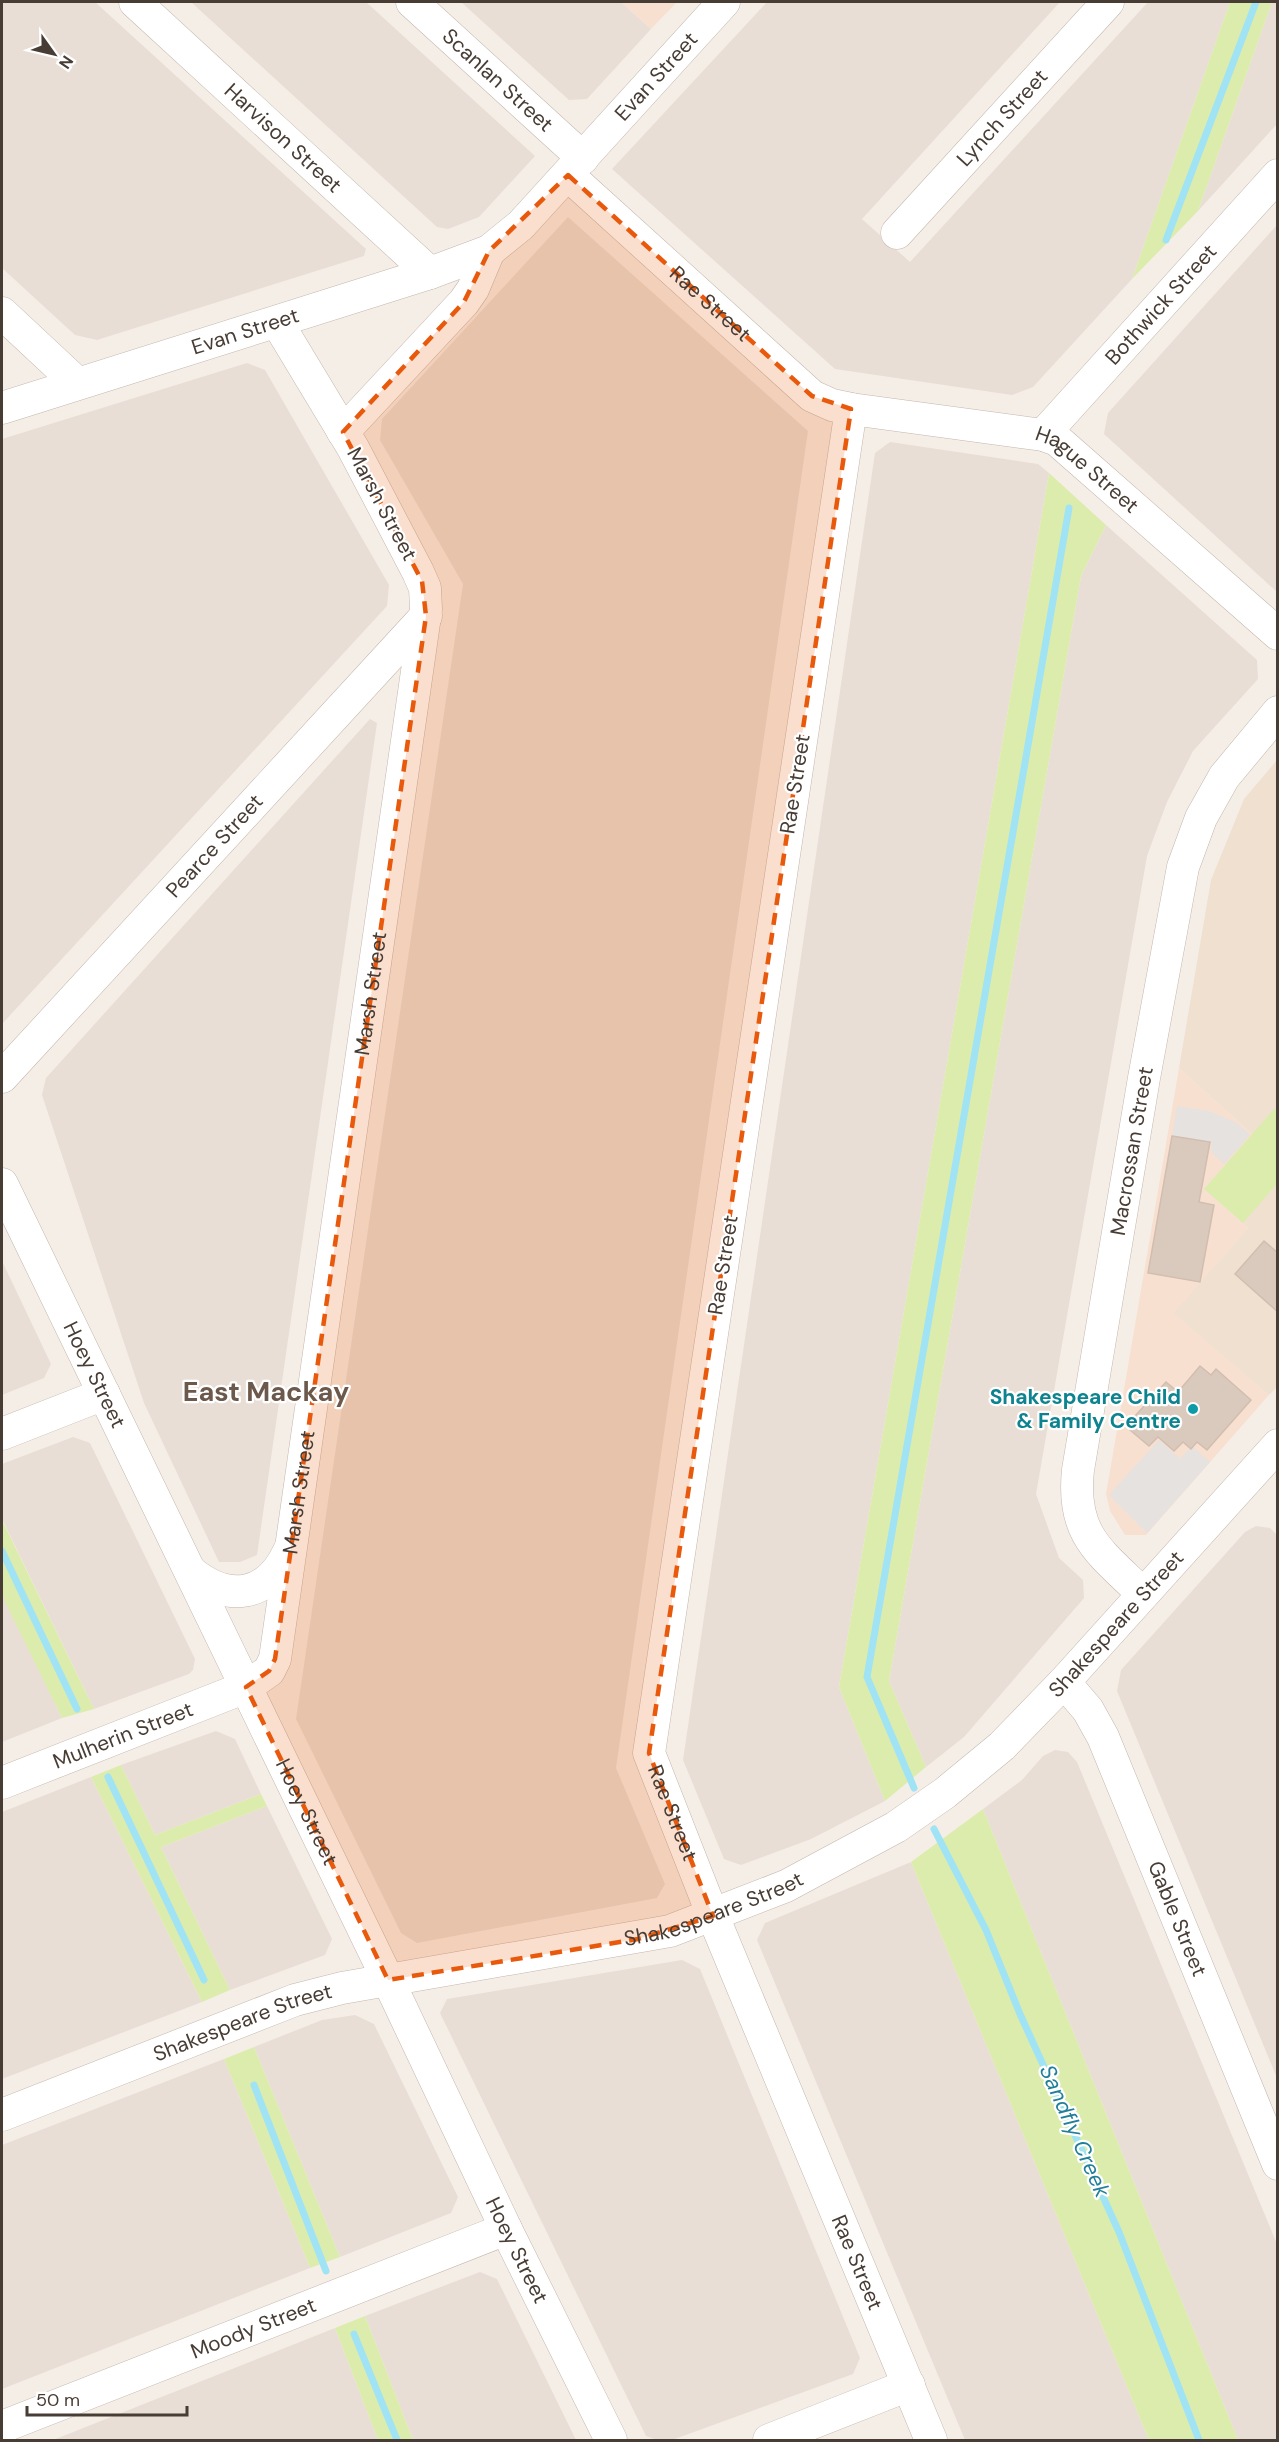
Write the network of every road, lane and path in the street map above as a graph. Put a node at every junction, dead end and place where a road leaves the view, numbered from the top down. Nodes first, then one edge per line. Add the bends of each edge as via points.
1 (135, 2) edge
2 (412, 2) edge
3 (724, 2) edge
4 (1108, 2) edge
5 (575, 166) junction
6 (1278, 175) edge
7 (897, 233) dead end
8 (489, 251) junction
9 (430, 273) junction
10 (2, 313) edge
11 (277, 322) junction
12 (77, 384) junction
13 (2, 408) edge
14 (851, 409) junction
15 (343, 432) junction
16 (1043, 435) junction
17 (426, 616) junction
18 (1278, 634) edge
19 (1278, 712) edge
20 (2, 1077) edge
21 (2, 1184) edge
22 (104, 1394) junction
23 (2, 1434) edge
24 (1277, 1447) edge
25 (292, 1544) junction
26 (190, 1572) junction
27 (1143, 1594) junction
28 (1064, 1682) junction
29 (246, 1688) junction
30 (2, 1783) edge
31 (713, 1916) junction
32 (388, 1980) junction
33 (2, 2115) edge
34 (1278, 2163) edge
35 (506, 2229) junction
36 (909, 2385) junction
37 (2, 2427) edge
38 (611, 2440) edge
39 (769, 2440) edge
40 (931, 2440) edge

1 - 9 street, Harvison Street
2 - 5 street, Scanlan Street
3 - 5 street, Evan Street
4 - 7 street, Lynch Street
5 - 8 street, Evan Street via 512,234
5 - 14 street, Rae Street via 804,389 824,402
6 - 16 street, Bothwick Street
8 - 9 street, Evan Street
8 - 15 street via 464,302
9 - 11 street, Evan Street
10 - 12 street
11 - 12 street, Evan Street
11 - 15 street, Marsh Street
12 - 13 street, Evan Street
14 - 16 street, Hague Street
14 - 31 street, Rae Street via 649,1753
15 - 17 street, Marsh Street via 423,581
16 - 18 street, Hague Street via 1073,452
17 - 20 street, Pearce Street
17 - 25 street, Marsh Street
19 - 27 street, Macrossan Street via 1215,790 1183,867 1078,1470 1078,1506 1087,1535
21 - 22 street, Hoey Street
22 - 23 street
22 - 26 street, Hoey Street
24 - 27 street, Shakespeare Street
25 - 26 street via 276,1572 246,1591 220,1590
25 - 29 street, Marsh Street via 274,1663 267,1674
26 - 29 street, Hoey Street
27 - 28 street, Shakespeare Street
28 - 31 street, Shakespeare Street via 1002,1746 896,1827 819,1870
28 - 34 street, Gable Street via 1088,1710 1102,1737
29 - 30 street, Mulherin Street
29 - 32 street, Hoey Street
31 - 32 street, Shakespeare Street via 638,1939
31 - 36 street, Rae Street
32 - 33 street, Shakespeare Street via 295,2000
32 - 35 street, Hoey Street
35 - 37 street, Moody Street
35 - 38 street, Hoey Street
36 - 39 street
36 - 40 street, Rae Street

